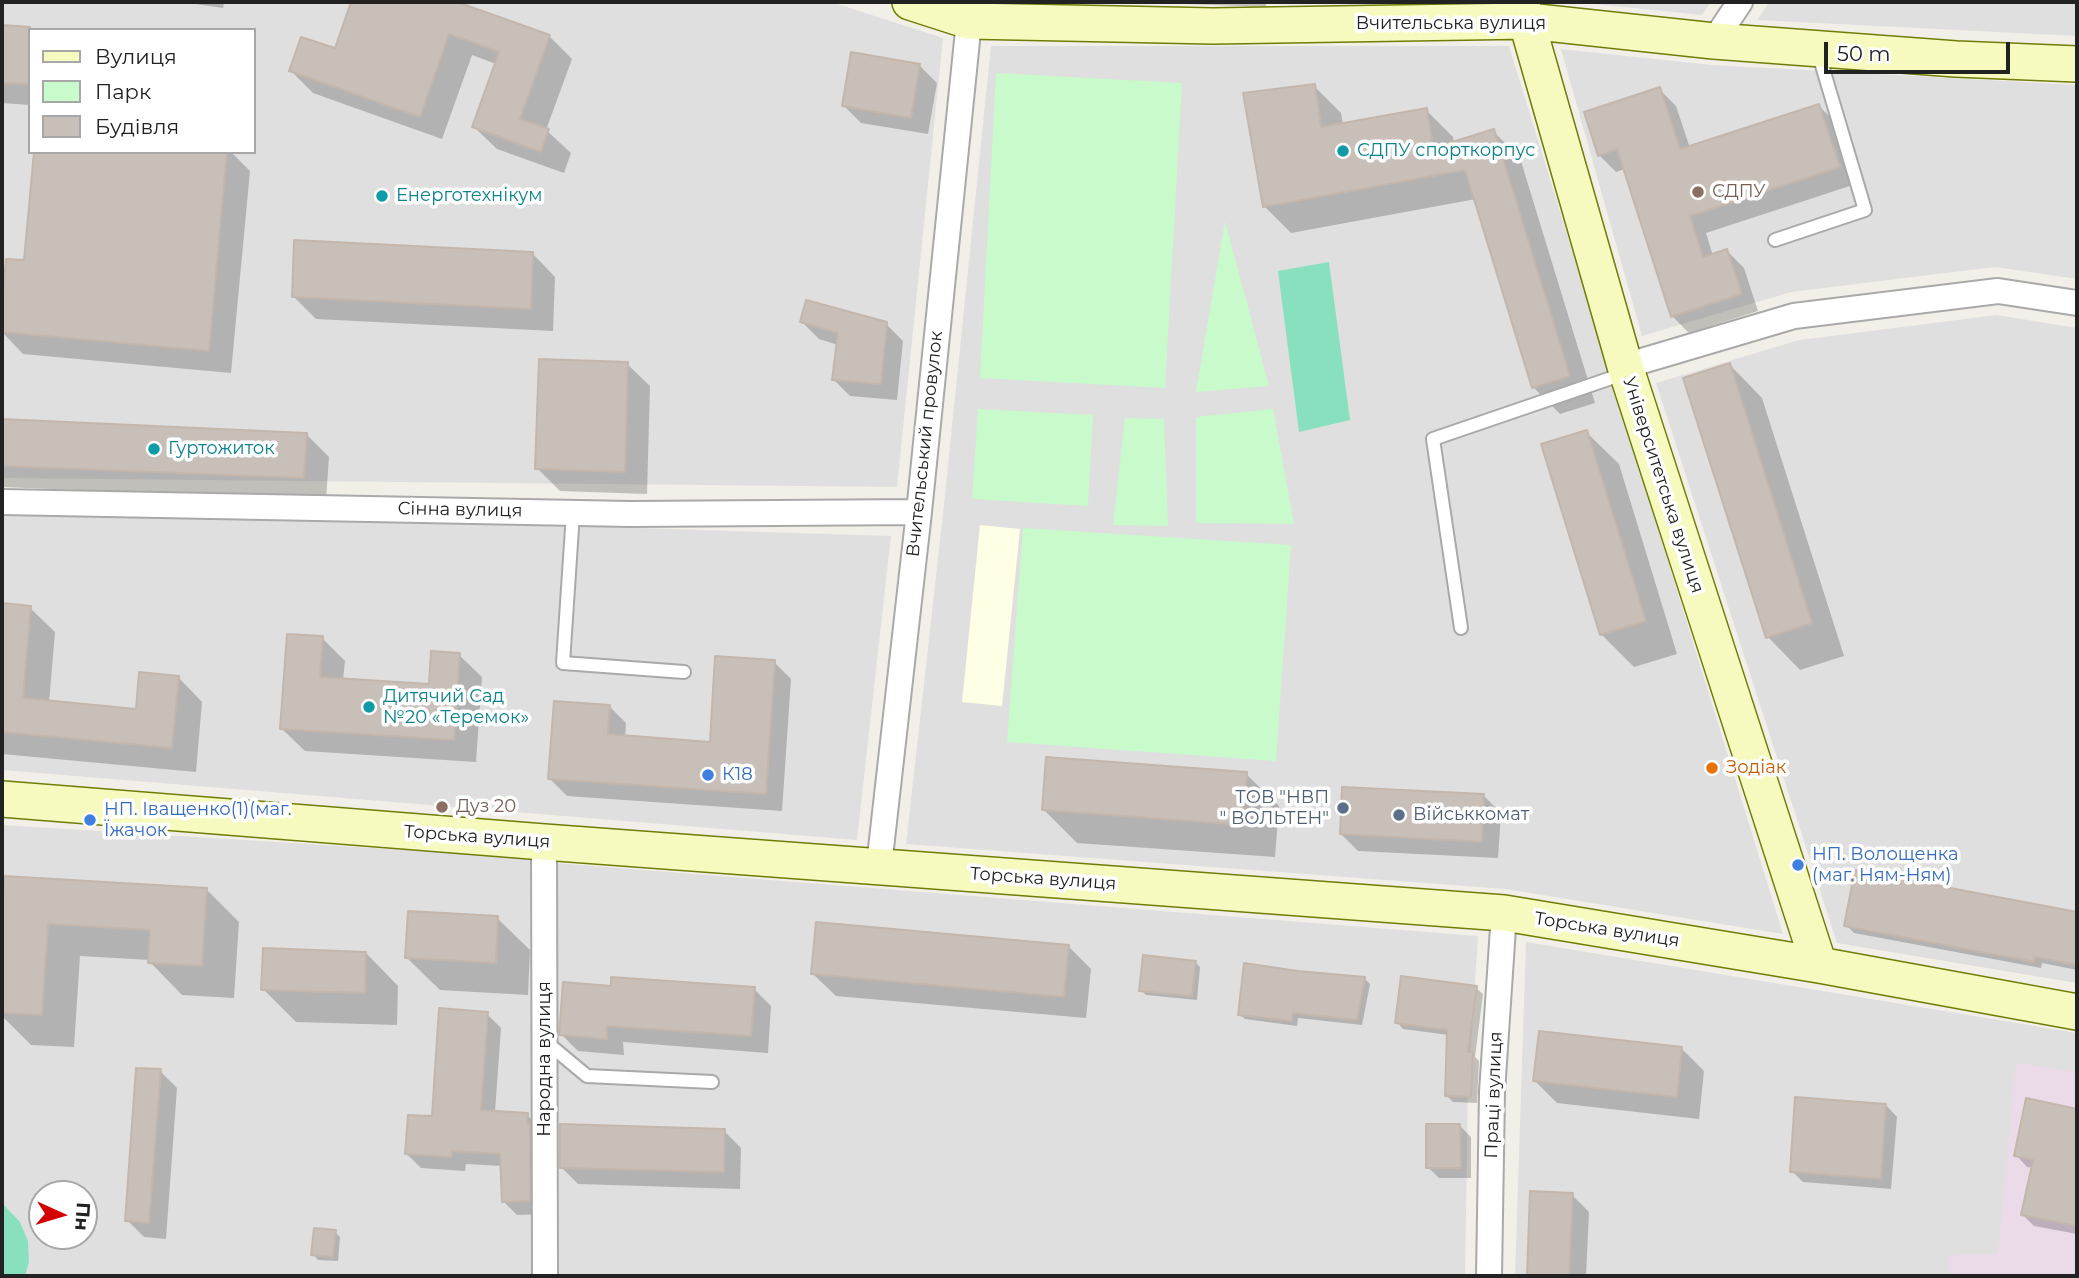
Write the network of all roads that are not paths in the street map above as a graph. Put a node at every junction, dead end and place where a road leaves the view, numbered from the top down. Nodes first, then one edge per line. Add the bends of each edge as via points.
1 (910, 2) edge
2 (1741, 2) edge
3 (1525, 12) edge
4 (970, 21) junction
5 (1714, 41) junction
6 (1816, 48) junction
7 (2077, 64) edge
8 (1775, 240) dead end
9 (2077, 303) edge
10 (1626, 369) junction
11 (2, 502) edge
12 (919, 512) junction
13 (573, 513) junction
14 (1461, 628) dead end
15 (684, 672) dead end
16 (2, 799) edge
17 (544, 842) junction
18 (879, 866) junction
19 (1504, 913) junction
20 (1819, 965) junction
21 (2077, 1012) edge
22 (545, 1041) junction
23 (712, 1082) dead end
24 (545, 1276) edge
25 (1489, 1276) edge

1 - 4 street, Вчительська вулиця
2 - 5 street
3 - 4 street, Вчительська вулиця via 1213,26
3 - 5 street, Вчительська вулиця
3 - 10 street, Університетська вулиця
4 - 12 street, Вчительський провулок
5 - 6 street, Вчительська вулиця
6 - 7 street, Вчительська вулиця
6 - 8 lane via 1865,210
9 - 10 street via 1998,291 1794,316
10 - 14 lane via 1433,439
10 - 20 street, Університетська вулиця
11 - 13 street, Сінна вулиця
12 - 13 street, Сінна вулиця
12 - 18 street, Вчительський провулок
13 - 15 lane via 563,663
16 - 17 street, Торська вулиця
17 - 18 street, Торська вулиця
17 - 22 street, Народна вулиця
18 - 19 street, Торська вулиця
19 - 20 street, Торська вулиця
19 - 25 street, Праці вулиця via 1492,1091
20 - 21 street, Торська вулиця
22 - 23 lane via 587,1076
22 - 24 street, Народна вулиця

